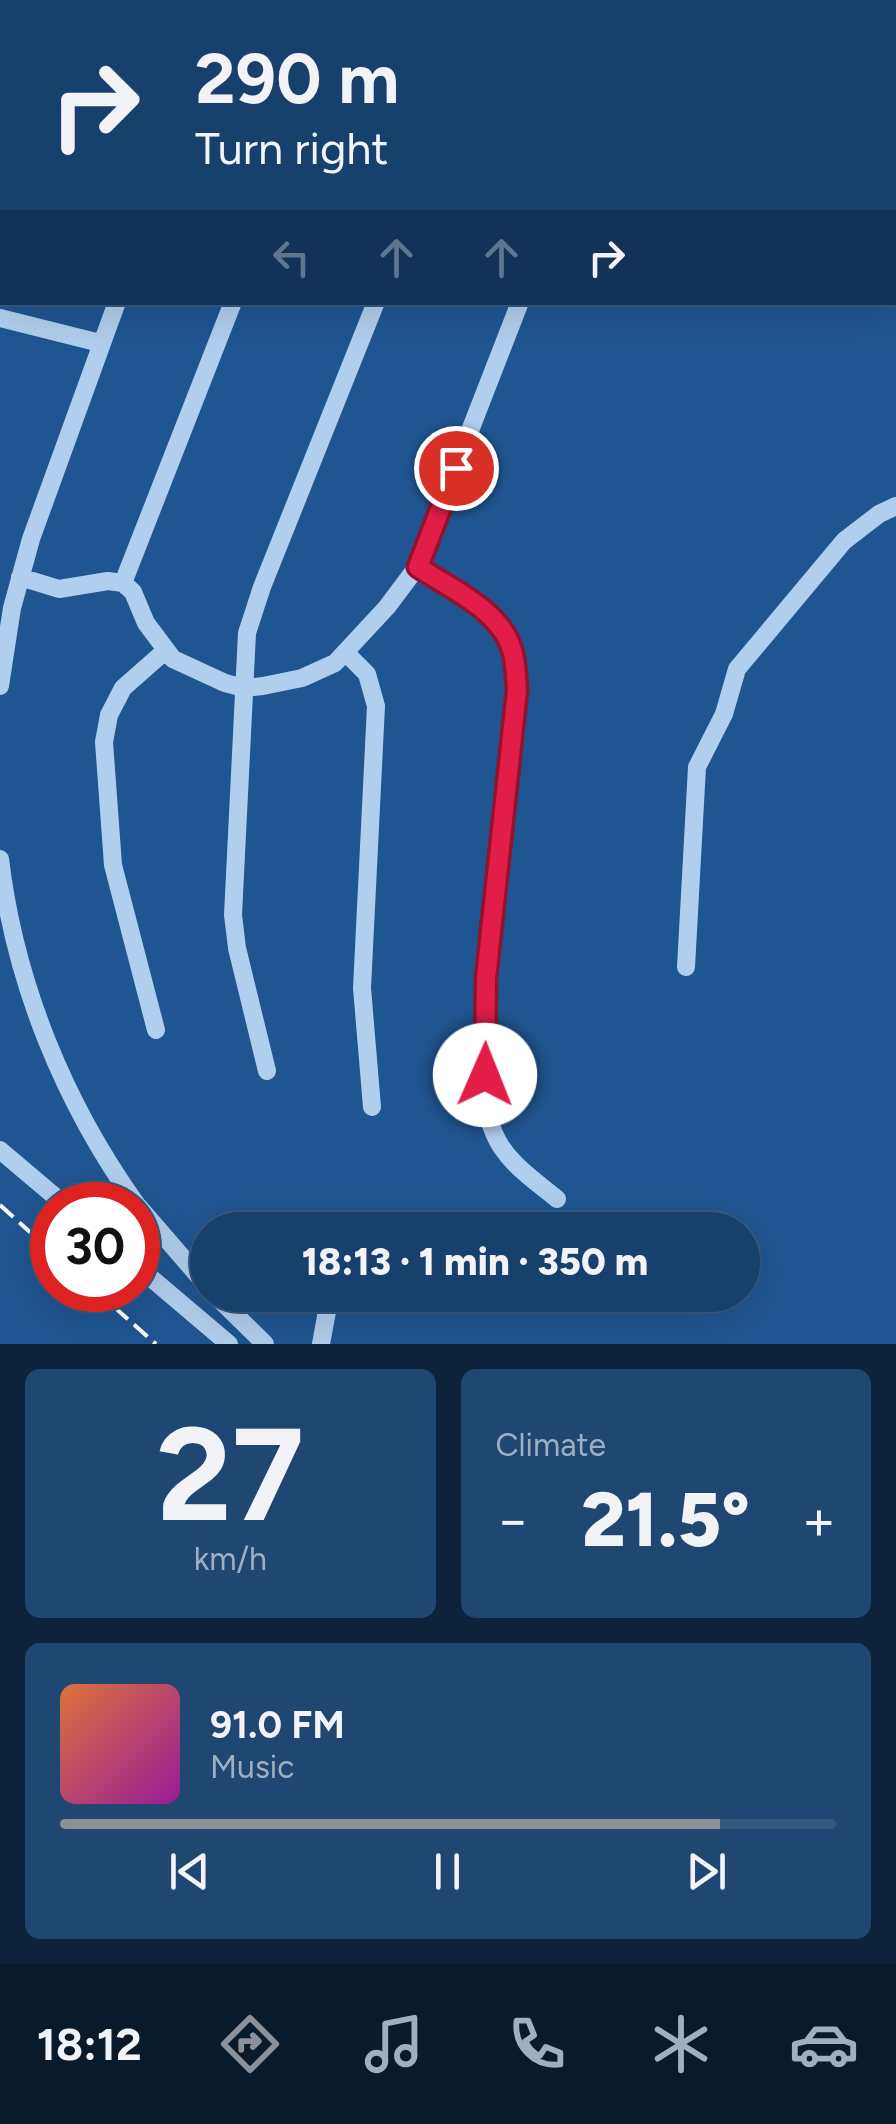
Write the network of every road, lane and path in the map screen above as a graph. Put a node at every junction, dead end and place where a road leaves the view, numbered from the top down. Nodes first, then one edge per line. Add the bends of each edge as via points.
1 (115, 305) edge
2 (232, 305) edge
3 (375, 305) edge
4 (519, 305) edge
5 (0, 318) edge
6 (100, 343) junction
7 (896, 506) edge
8 (418, 567) junction
9 (20, 578) junction
10 (123, 584) junction
11 (165, 651) junction
12 (346, 653) junction
13 (0, 686) edge
14 (244, 688) junction
15 (0, 859) edge
16 (686, 967) dead end
17 (156, 1030) dead end
18 (267, 1072) dead end
19 (372, 1107) dead end
20 (0, 1150) edge
21 (38, 1182) edge
22 (123, 1182) edge
23 (557, 1199) dead end
24 (160, 1232) edge
25 (190, 1266) edge
26 (160, 1286) edge
27 (233, 1312) edge
28 (327, 1312) edge
29 (229, 1344) edge
30 (266, 1344) edge
31 (322, 1344) edge

1 - 6 street
2 - 10 street
3 - 14 street via 257,600
4 - 8 street
5 - 6 street
6 - 9 street
7 - 16 street via 844,541 737,670 697,768
8 - 12 street
8 - 23 street via 483,610 512,649 517,690 486,978 488,1110 503,1148
9 - 10 street via 65,589
9 - 13 street
10 - 11 street
11 - 14 street via 182,666
11 - 17 street via 123,688 104,742 113,865
12 - 14 street via 302,678
12 - 19 street via 367,674 376,706 362,988
14 - 18 street via 233,915
15 - 22 street via 14,942 36,1015 76,1104
20 - 21 street
24 - 25 street
26 - 29 street
27 - 30 street
28 - 31 street

